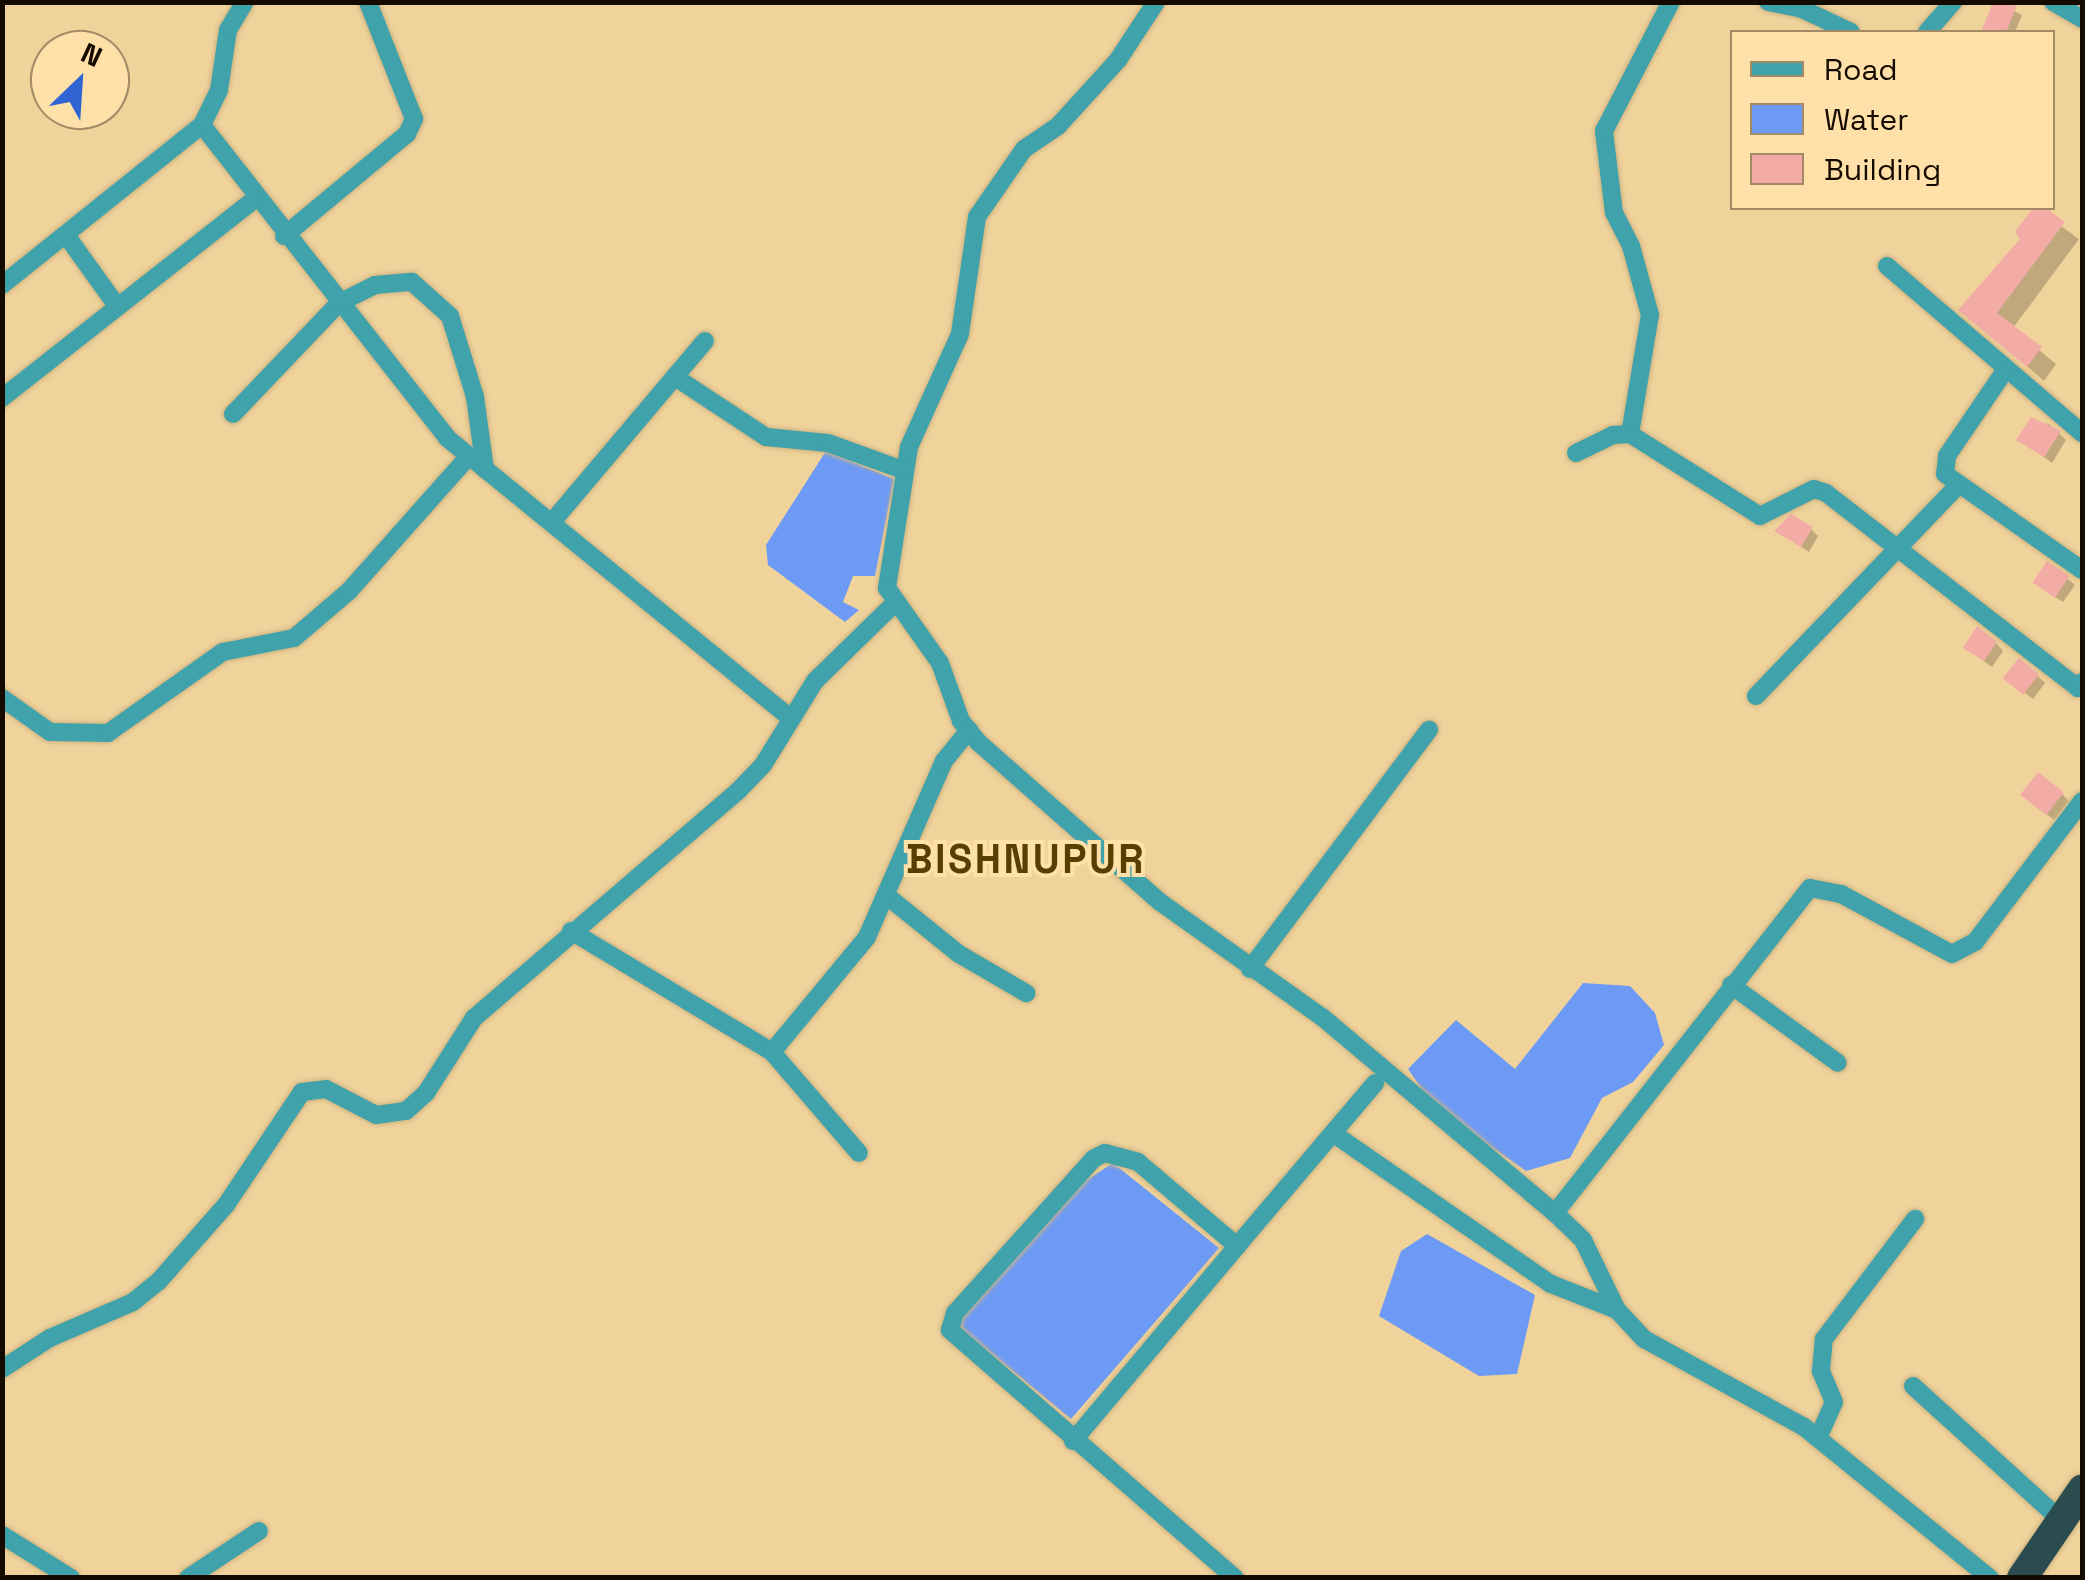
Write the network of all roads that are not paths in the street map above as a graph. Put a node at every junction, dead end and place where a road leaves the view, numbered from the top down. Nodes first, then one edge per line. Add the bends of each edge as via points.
1 (245, 2) edge
2 (368, 2) edge
3 (1156, 2) edge
4 (1671, 2) edge
5 (1768, 2) edge
6 (1953, 2) edge
7 (2053, 2) edge
8 (2082, 19) edge
9 (1848, 30) edge
10 (1929, 30) edge
11 (202, 125) junction
12 (255, 200) junction
13 (66, 235) junction
14 (284, 236) junction
15 (1887, 266) dead end
16 (2, 285) edge
17 (339, 303) junction
18 (117, 306) junction
19 (705, 340) dead end
20 (2004, 372) junction
21 (674, 377) junction
22 (2, 398) edge
23 (233, 414) dead end
24 (2082, 433) edge
25 (1630, 434) junction
26 (1576, 454) dead end
27 (468, 457) junction
28 (485, 469) junction
29 (903, 470) junction
30 (1958, 486) junction
31 (552, 522) junction
32 (1897, 549) junction
33 (2082, 570) edge
34 (896, 602) junction
35 (2081, 687) edge
36 (1756, 696) dead end
37 (2, 698) edge
38 (791, 718) junction
39 (969, 730) junction
40 (1429, 730) dead end
41 (2082, 801) edge
42 (887, 896) junction
43 (571, 932) junction
44 (1250, 968) junction
45 (1732, 985) junction
46 (1026, 993) dead end
47 (772, 1052) junction
48 (1838, 1063) dead end
49 (1375, 1083) dead end
50 (1334, 1134) junction
51 (860, 1153) dead end
52 (1555, 1213) junction
53 (1915, 1219) dead end
54 (1238, 1246) junction
55 (1617, 1310) junction
56 (2, 1370) edge
57 (1913, 1386) dead end
58 (1818, 1438) junction
59 (1073, 1440) junction
60 (2082, 1490) edge
61 (2062, 1520) junction
62 (259, 1532) dead end
63 (2, 1535) edge
64 (71, 1578) edge
65 (188, 1578) edge
66 (1235, 1578) edge
67 (1990, 1578) edge
68 (2022, 1578) edge

1 - 11 street via 228,30 219,90
2 - 14 street via 414,119 407,134
3 - 29 street via 1118,60 1058,126 1024,149 977,218 960,334
4 - 25 street via 1604,131 1614,213 1631,246 1650,315
5 - 9 street
6 - 10 street
7 - 8 street
11 - 12 street
11 - 13 street
12 - 14 street
12 - 18 street
13 - 16 street
13 - 18 street
14 - 17 street
15 - 20 street
17 - 23 street
17 - 27 street
17 - 28 street via 396,281 412,282 443,304 475,397
18 - 22 street
19 - 21 street
20 - 24 street
20 - 30 street via 1947,456 1946,474
21 - 29 street via 766,438 828,443
21 - 31 street
25 - 26 street
25 - 32 street via 1760,516 1814,490 1839,500
27 - 28 street
27 - 37 street via 349,592 294,638 223,652 108,733 50,732
28 - 31 street
29 - 34 street via 886,577
30 - 32 street
30 - 33 street
31 - 38 street
32 - 35 street
32 - 36 street
34 - 38 street via 815,681
34 - 39 street via 940,663
38 - 43 street via 764,764 738,791
39 - 42 street via 944,761 932,799 896,859
39 - 44 street via 1160,902
40 - 44 street
41 - 45 street via 1966,950 1938,950 1841,894 1810,888
42 - 46 street via 959,954
42 - 47 street via 867,937
43 - 47 street
43 - 56 street via 474,1018 426,1093 406,1111 376,1115 326,1089 302,1092 226,1205 158,1282 133,1302 50,1338
44 - 52 street via 1322,1016
45 - 48 street
45 - 52 street
47 - 51 street
49 - 50 street
50 - 54 street
50 - 55 street via 1551,1284
52 - 55 street via 1583,1240
53 - 58 street via 1824,1340 1820,1371 1834,1402
54 - 59 street
54 - 59 street via 1138,1162 1105,1153 955,1314 950,1330 956,1342
55 - 58 street via 1644,1339
57 - 61 street
58 - 67 street
59 - 66 street
60 - 61 highway
61 - 68 highway
62 - 65 street
63 - 64 street

